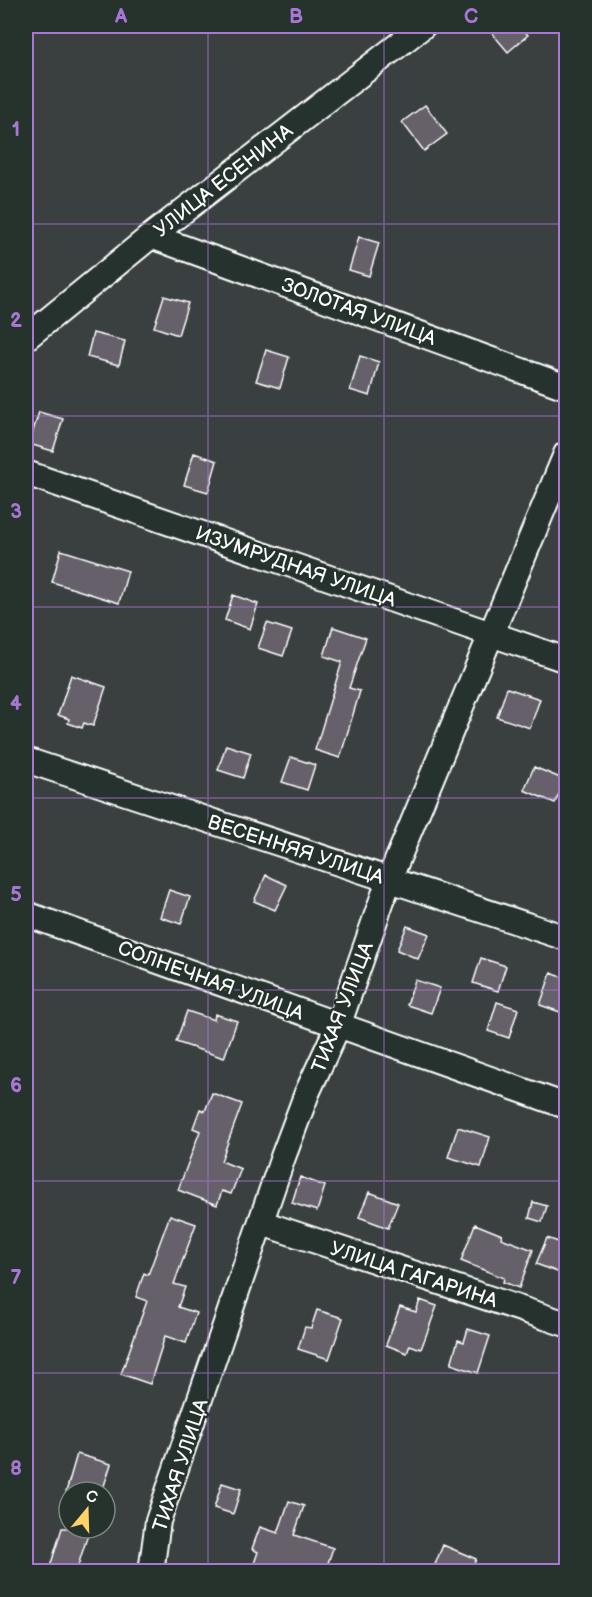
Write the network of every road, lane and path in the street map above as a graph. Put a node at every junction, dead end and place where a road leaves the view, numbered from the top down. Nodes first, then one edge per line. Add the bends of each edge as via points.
1 (423, 26) edge
2 (151, 236) junction
3 (26, 338) edge
4 (567, 387) edge
5 (567, 454) edge
6 (26, 473) edge
7 (493, 634) junction
8 (567, 660) edge
9 (26, 760) edge
10 (389, 880) junction
11 (26, 914) edge
12 (567, 938) edge
13 (338, 1026) junction
14 (567, 1106) edge
15 (262, 1223) junction
16 (567, 1324) edge
17 (152, 1571) edge

1 - 2 street, УЛИЦА ЕСЕНИНА
2 - 3 street, УЛИЦА ЕСЕНИНА
2 - 4 street, ЗОЛОТАЯ УЛИЦА
5 - 7 street, ТИХАЯ УЛИЦА
6 - 7 street, ИЗУМРУДНАЯ УЛИЦА
7 - 8 street, ИЗУМРУДНАЯ УЛИЦА
7 - 10 street, ТИХАЯ УЛИЦА
9 - 10 street, ВЕСЕННЯЯ УЛИЦА
10 - 12 street, ВЕСЕННЯЯ УЛИЦА
10 - 13 street, ТИХАЯ УЛИЦА
11 - 13 street, СОЛНЕЧНАЯ УЛИЦА
13 - 14 street, СОЛНЕЧНАЯ УЛИЦА
13 - 15 street, ТИХАЯ УЛИЦА via 303,1103
15 - 16 street, УЛИЦА ГАГАРИНА
15 - 17 street, ТИХАЯ УЛИЦА via 158,1521

